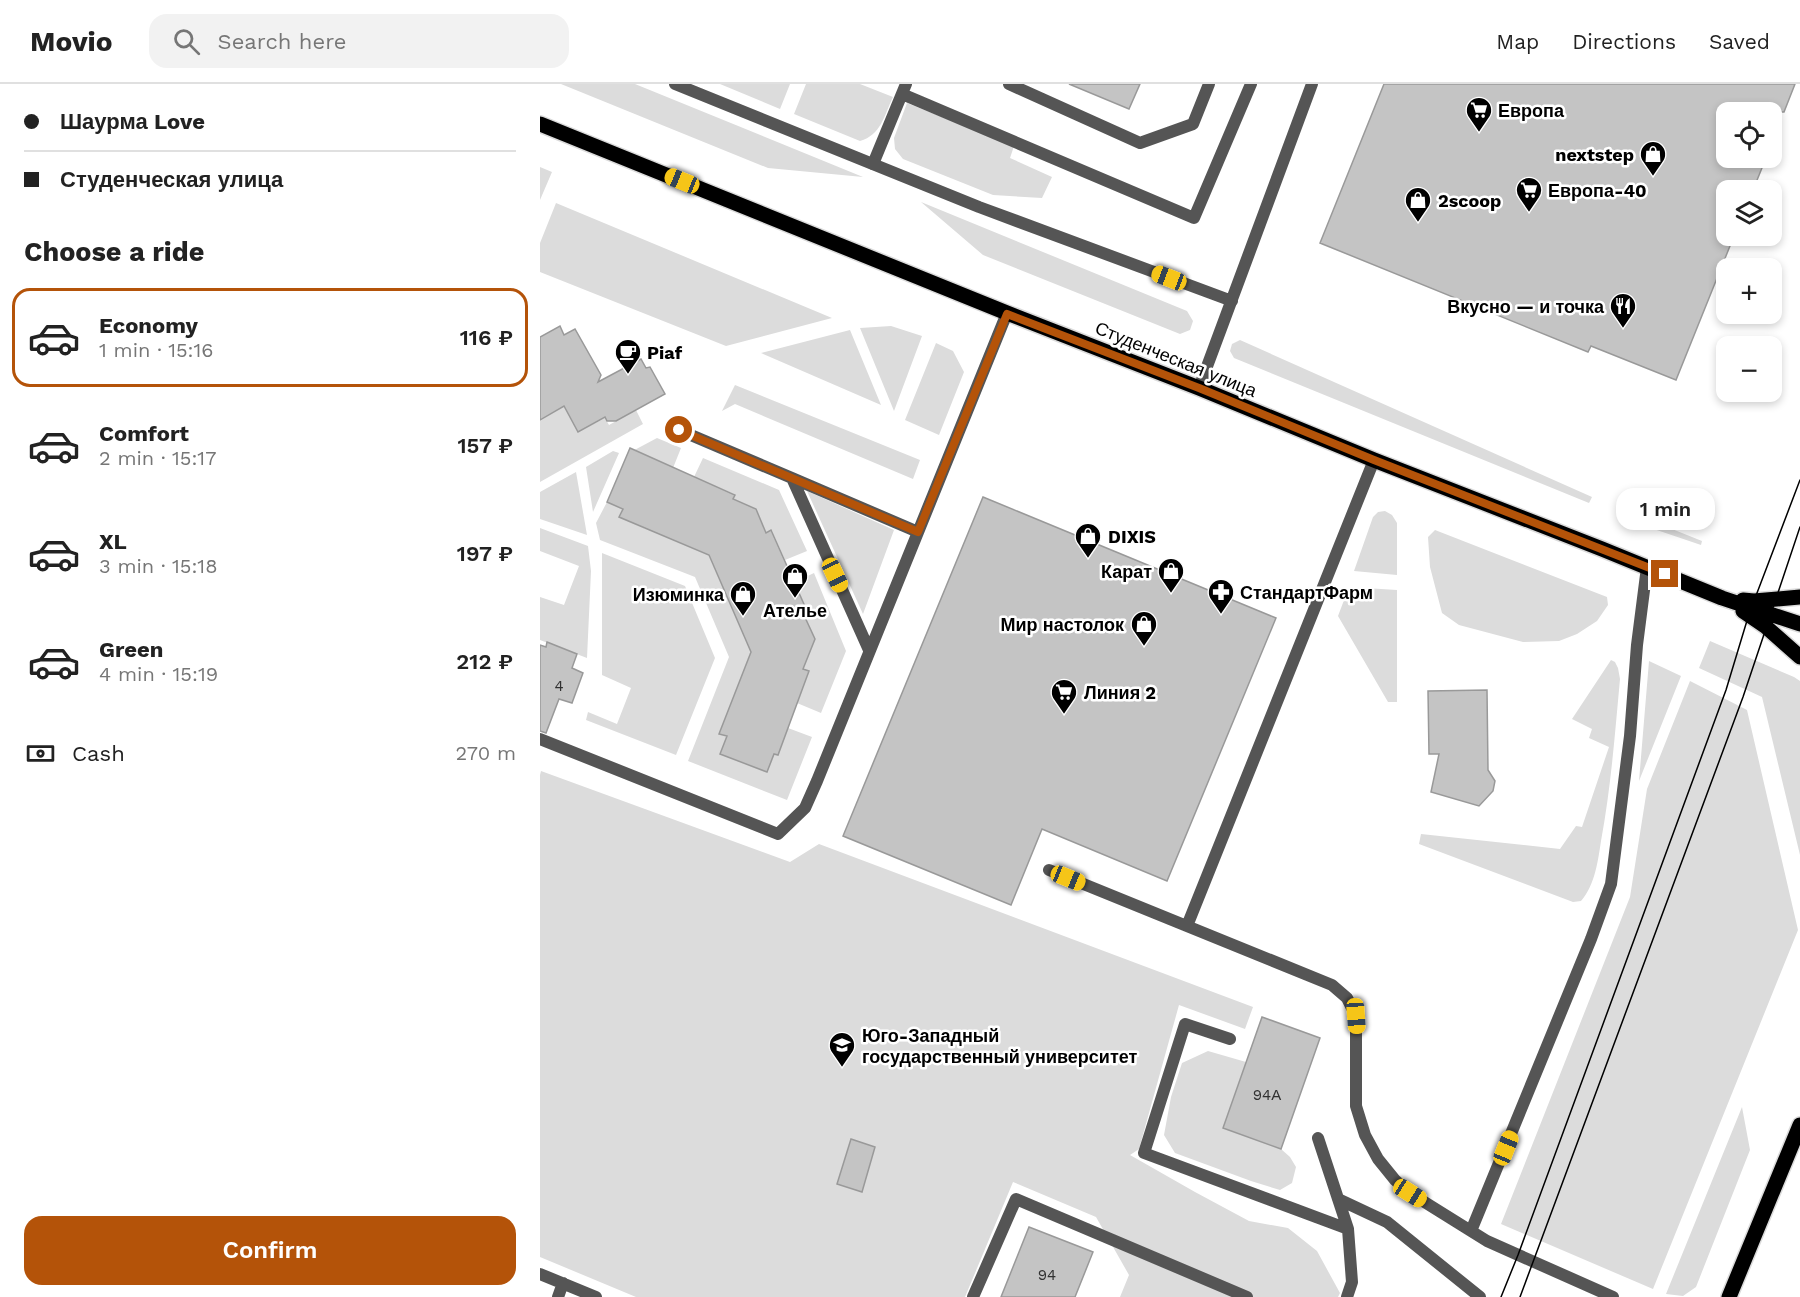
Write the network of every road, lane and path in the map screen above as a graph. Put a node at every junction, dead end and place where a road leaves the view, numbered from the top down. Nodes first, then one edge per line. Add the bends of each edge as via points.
1 (675, 84) edge
2 (1009, 84) edge
3 (1209, 84) edge
4 (1251, 84) edge
5 (1312, 84) edge
6 (904, 89) edge
7 (540, 124) edge
8 (873, 164) junction
9 (1232, 301) junction
10 (1007, 314) junction
11 (1199, 388) junction
12 (679, 430) dead end
13 (1374, 460) junction
14 (792, 478) junction
15 (918, 532) junction
16 (1647, 567) junction
17 (1800, 597) edge
18 (1722, 598) junction
19 (1800, 624) edge
20 (869, 650) junction
21 (1800, 657) edge
22 (540, 740) edge
23 (1048, 870) dead end
24 (1187, 926) junction
25 (1230, 1039) dead end
26 (1800, 1125) edge
27 (1318, 1138) dead end
28 (1338, 1199) junction
29 (1348, 1229) junction
30 (1471, 1231) junction
31 (540, 1274) edge
32 (563, 1283) junction
33 (558, 1297) edge
34 (596, 1297) edge
35 (973, 1297) edge
36 (1247, 1297) edge
37 (1347, 1297) edge
38 (1480, 1297) edge
39 (1613, 1297) edge
40 (1729, 1297) edge

1 - 8 street
2 - 3 street via 1140,143 1193,124
4 - 6 street via 1194,218
5 - 9 street
6 - 8 street
7 - 10 main road, Студенческая улица
8 - 9 street
9 - 11 street
10 - 11 main road, Студенческая улица
10 - 15 street
11 - 13 main road, Студенческая улица
12 - 14 street
13 - 16 main road, Студенческая улица
13 - 24 street
14 - 15 street
14 - 20 street
15 - 20 street
16 - 18 main road, Студенческая улица
16 - 30 street via 1611,884
17 - 18 main road via 1754,601
18 - 19 main road, Студенческая улица
18 - 21 main road via 1765,626
20 - 22 street via 805,808 778,834
23 - 24 street
24 - 30 street via 1332,985 1347,998 1356,1016 1356,1106 1365,1135 1395,1180
25 - 29 street via 1185,1024 1144,1153
26 - 40 main road
27 - 28 street
28 - 29 street
28 - 38 street via 1387,1222
29 - 37 street via 1352,1282
30 - 39 street
31 - 32 street
32 - 33 street
32 - 34 street
35 - 36 street via 1016,1199

